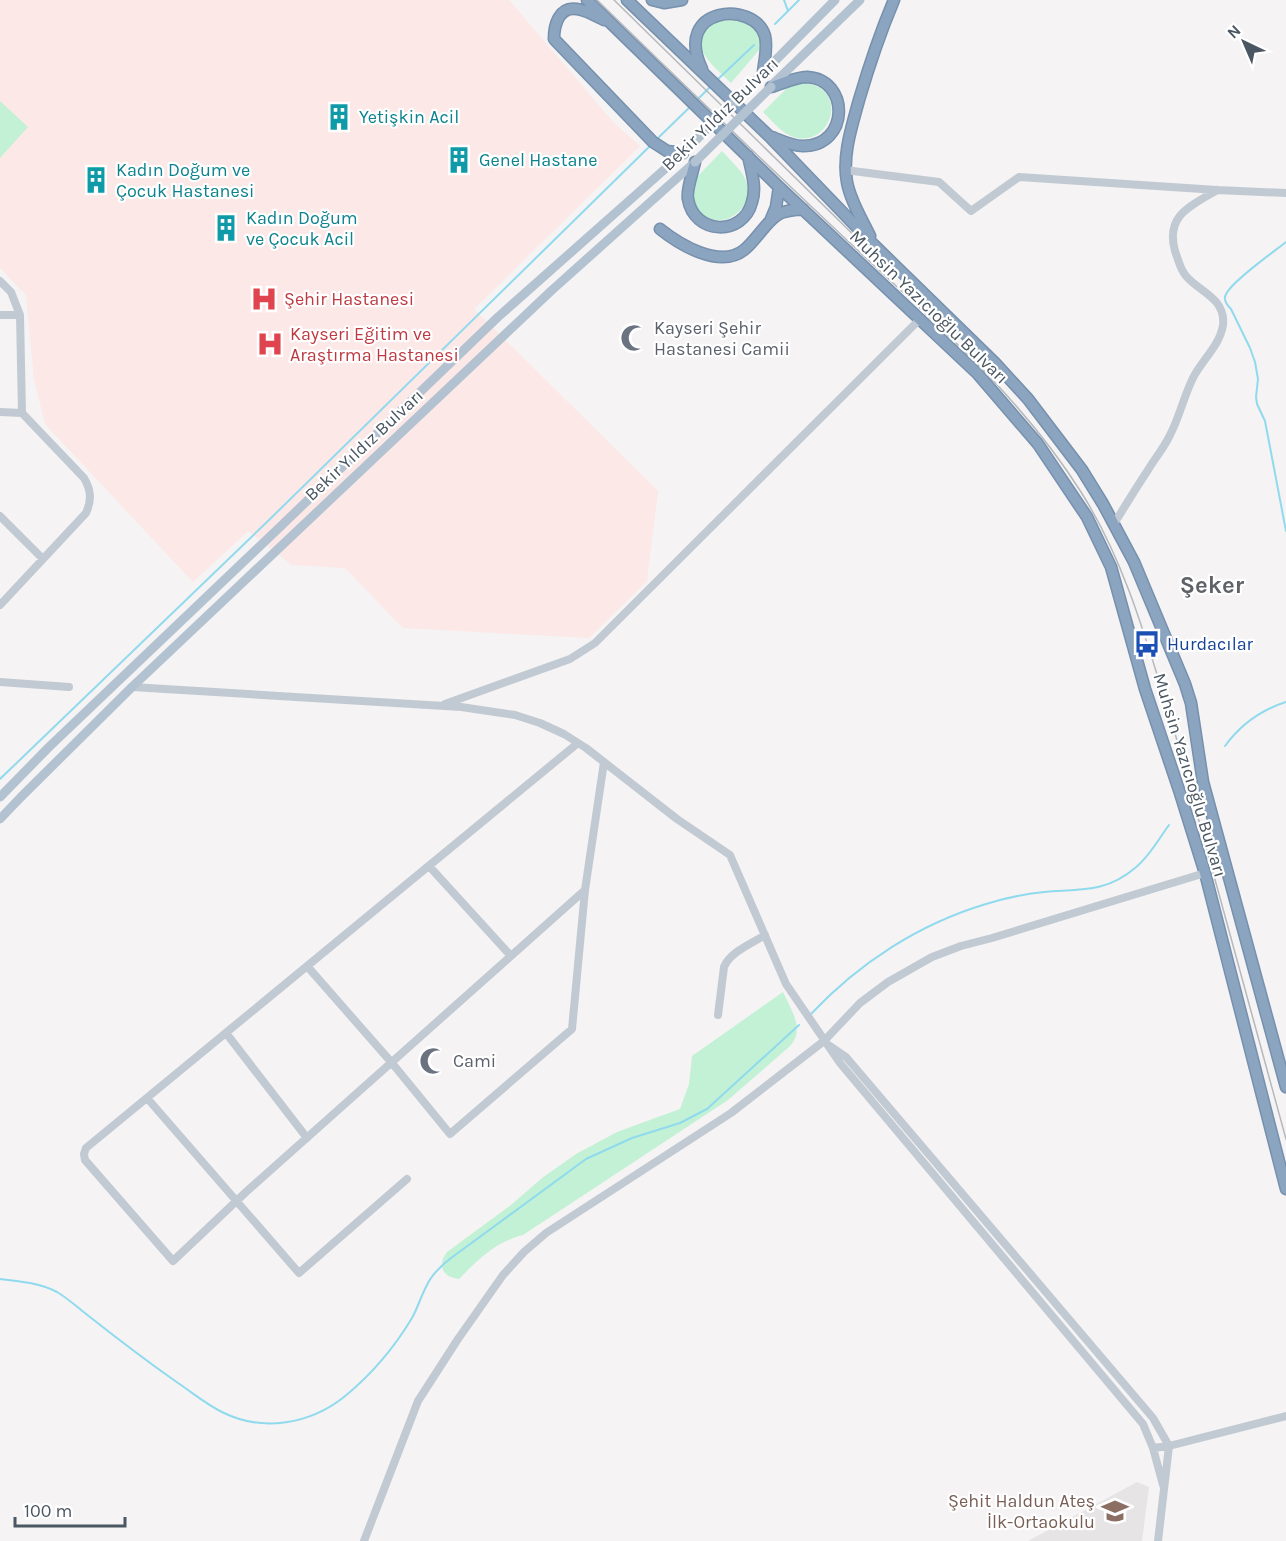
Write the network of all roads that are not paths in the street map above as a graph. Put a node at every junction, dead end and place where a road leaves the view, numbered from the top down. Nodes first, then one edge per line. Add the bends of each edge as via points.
1 (587, 0) edge
2 (627, 0) edge
3 (652, 0) edge
4 (682, 0) edge
5 (835, 0) edge
6 (860, 0) edge
7 (894, 0) edge
8 (609, 21) junction
9 (703, 72) junction
10 (763, 73) junction
11 (771, 87) junction
12 (769, 136) junction
13 (683, 153) junction
14 (748, 156) junction
15 (695, 162) junction
16 (845, 170) junction
17 (779, 187) junction
18 (1217, 190) junction
19 (1286, 193) edge
20 (803, 209) junction
21 (769, 223) junction
22 (660, 228) dead end
23 (874, 245) junction
24 (0, 281) edge
25 (0, 315) edge
26 (20, 315) junction
27 (920, 318) junction
28 (0, 412) edge
29 (22, 413) junction
30 (0, 516) edge
31 (1114, 524) junction
32 (43, 559) junction
33 (0, 605) edge
34 (0, 682) edge
35 (69, 687) dead end
36 (132, 687) junction
37 (441, 706) junction
38 (578, 743) junction
39 (604, 762) junction
40 (0, 797) edge
41 (0, 819) edge
42 (429, 866) junction
43 (1205, 873) junction
44 (585, 890) junction
45 (765, 935) junction
46 (511, 956) junction
47 (307, 966) junction
48 (717, 1015) dead end
49 (226, 1032) junction
50 (824, 1041) junction
51 (392, 1062) junction
52 (1286, 1087) edge
53 (147, 1098) junction
54 (307, 1138) junction
55 (407, 1179) dead end
56 (1286, 1189) edge
57 (236, 1202) junction
58 (1286, 1416) edge
59 (1169, 1446) junction
60 (1153, 1448) junction
61 (1163, 1485) junction
62 (364, 1541) edge
63 (1158, 1541) edge

1 - 8 highway, Muhsin Yazıcıoğlu Bulvarı
2 - 9 highway, Muhsin Yazıcıoğlu Bulvarı
3 - 4 highway
5 - 10 main road, Bekir Yıldız Bulvarı
6 - 11 main road, Bekir Yıldız Bulvarı
7 - 16 highway via 858,102
8 - 13 highway via 576,9 566,11 555,24 554,39 653,142 667,151
8 - 14 highway, Muhsin Yazıcıoğlu Bulvarı, bridge
9 - 10 highway via 696,45 699,25 717,10 734,8 751,14 763,29
9 - 12 highway, Muhsin Yazıcıoğlu Bulvarı, bridge
10 - 13 main road, Bekir Yıldız Bulvarı, bridge
11 - 12 highway via 802,77 813,78 830,88 839,111 835,129 813,145 795,145
11 - 15 main road, Bekir Yıldız Bulvarı, bridge
12 - 23 highway, Muhsin Yazıcıoğlu Bulvarı
13 - 40 main road, Bekir Yıldız Bulvarı via 498,317
14 - 15 highway via 753,178 752,202 740,220 723,228 704,223 690,206 687,196
14 - 17 highway, Muhsin Yazıcıoğlu Bulvarı
15 - 36 main road, Bekir Yıldız Bulvarı via 551,291
16 - 18 street via 939,182 971,212 1019,177
16 - 23 highway via 849,190
17 - 20 highway, Muhsin Yazıcıoğlu Bulvarı
17 - 21 highway
18 - 19 street
18 - 31 street via 1179,217 1172,237 1184,273 1211,296 1220,310 1221,333 1191,384 1164,446
20 - 21 highway via 782,212
20 - 27 highway, Muhsin Yazıcıoğlu Bulvarı
21 - 22 highway via 746,248 723,257 691,249
23 - 31 highway, Muhsin Yazıcıoğlu Bulvarı via 1028,399 1082,470
24 - 26 street via 11,292
25 - 26 street
26 - 29 street
27 - 37 street via 595,643 570,659
27 - 43 highway, Muhsin Yazıcıoğlu Bulvarı via 977,372 1038,444 1087,517 1112,567 1145,689
28 - 29 street
29 - 32 street via 84,478 90,491 86,513
30 - 32 street
31 - 52 highway, Muhsin Yazıcıoğlu Bulvarı via 1134,562 1191,703 1203,782
32 - 33 street
34 - 35 street
36 - 37 street
36 - 41 main road, Bekir Yıldız Bulvarı
37 - 38 street via 521,717
38 - 39 street
38 - 42 street
39 - 44 street
39 - 45 street via 730,855
42 - 46 street
42 - 47 street
43 - 50 street via 932,957 874,992
43 - 56 highway, Muhsin Yazıcıoğlu Bulvarı
44 - 46 street
44 - 51 street via 572,1029 450,1134
45 - 48 street via 727,961
45 - 50 street via 786,984
46 - 51 street
47 - 49 street
47 - 51 street
49 - 53 street
49 - 54 street
50 - 59 street via 846,1056 1153,1418
50 - 60 street via 1143,1424
50 - 62 street via 731,1113 558,1224 513,1263 418,1401
51 - 54 street
53 - 57 street
53 - 57 street via 86,1148 86,1162 173,1261
54 - 57 street
55 - 57 street via 299,1273
58 - 59 street
59 - 60 street
59 - 61 street
60 - 61 street
61 - 63 street

